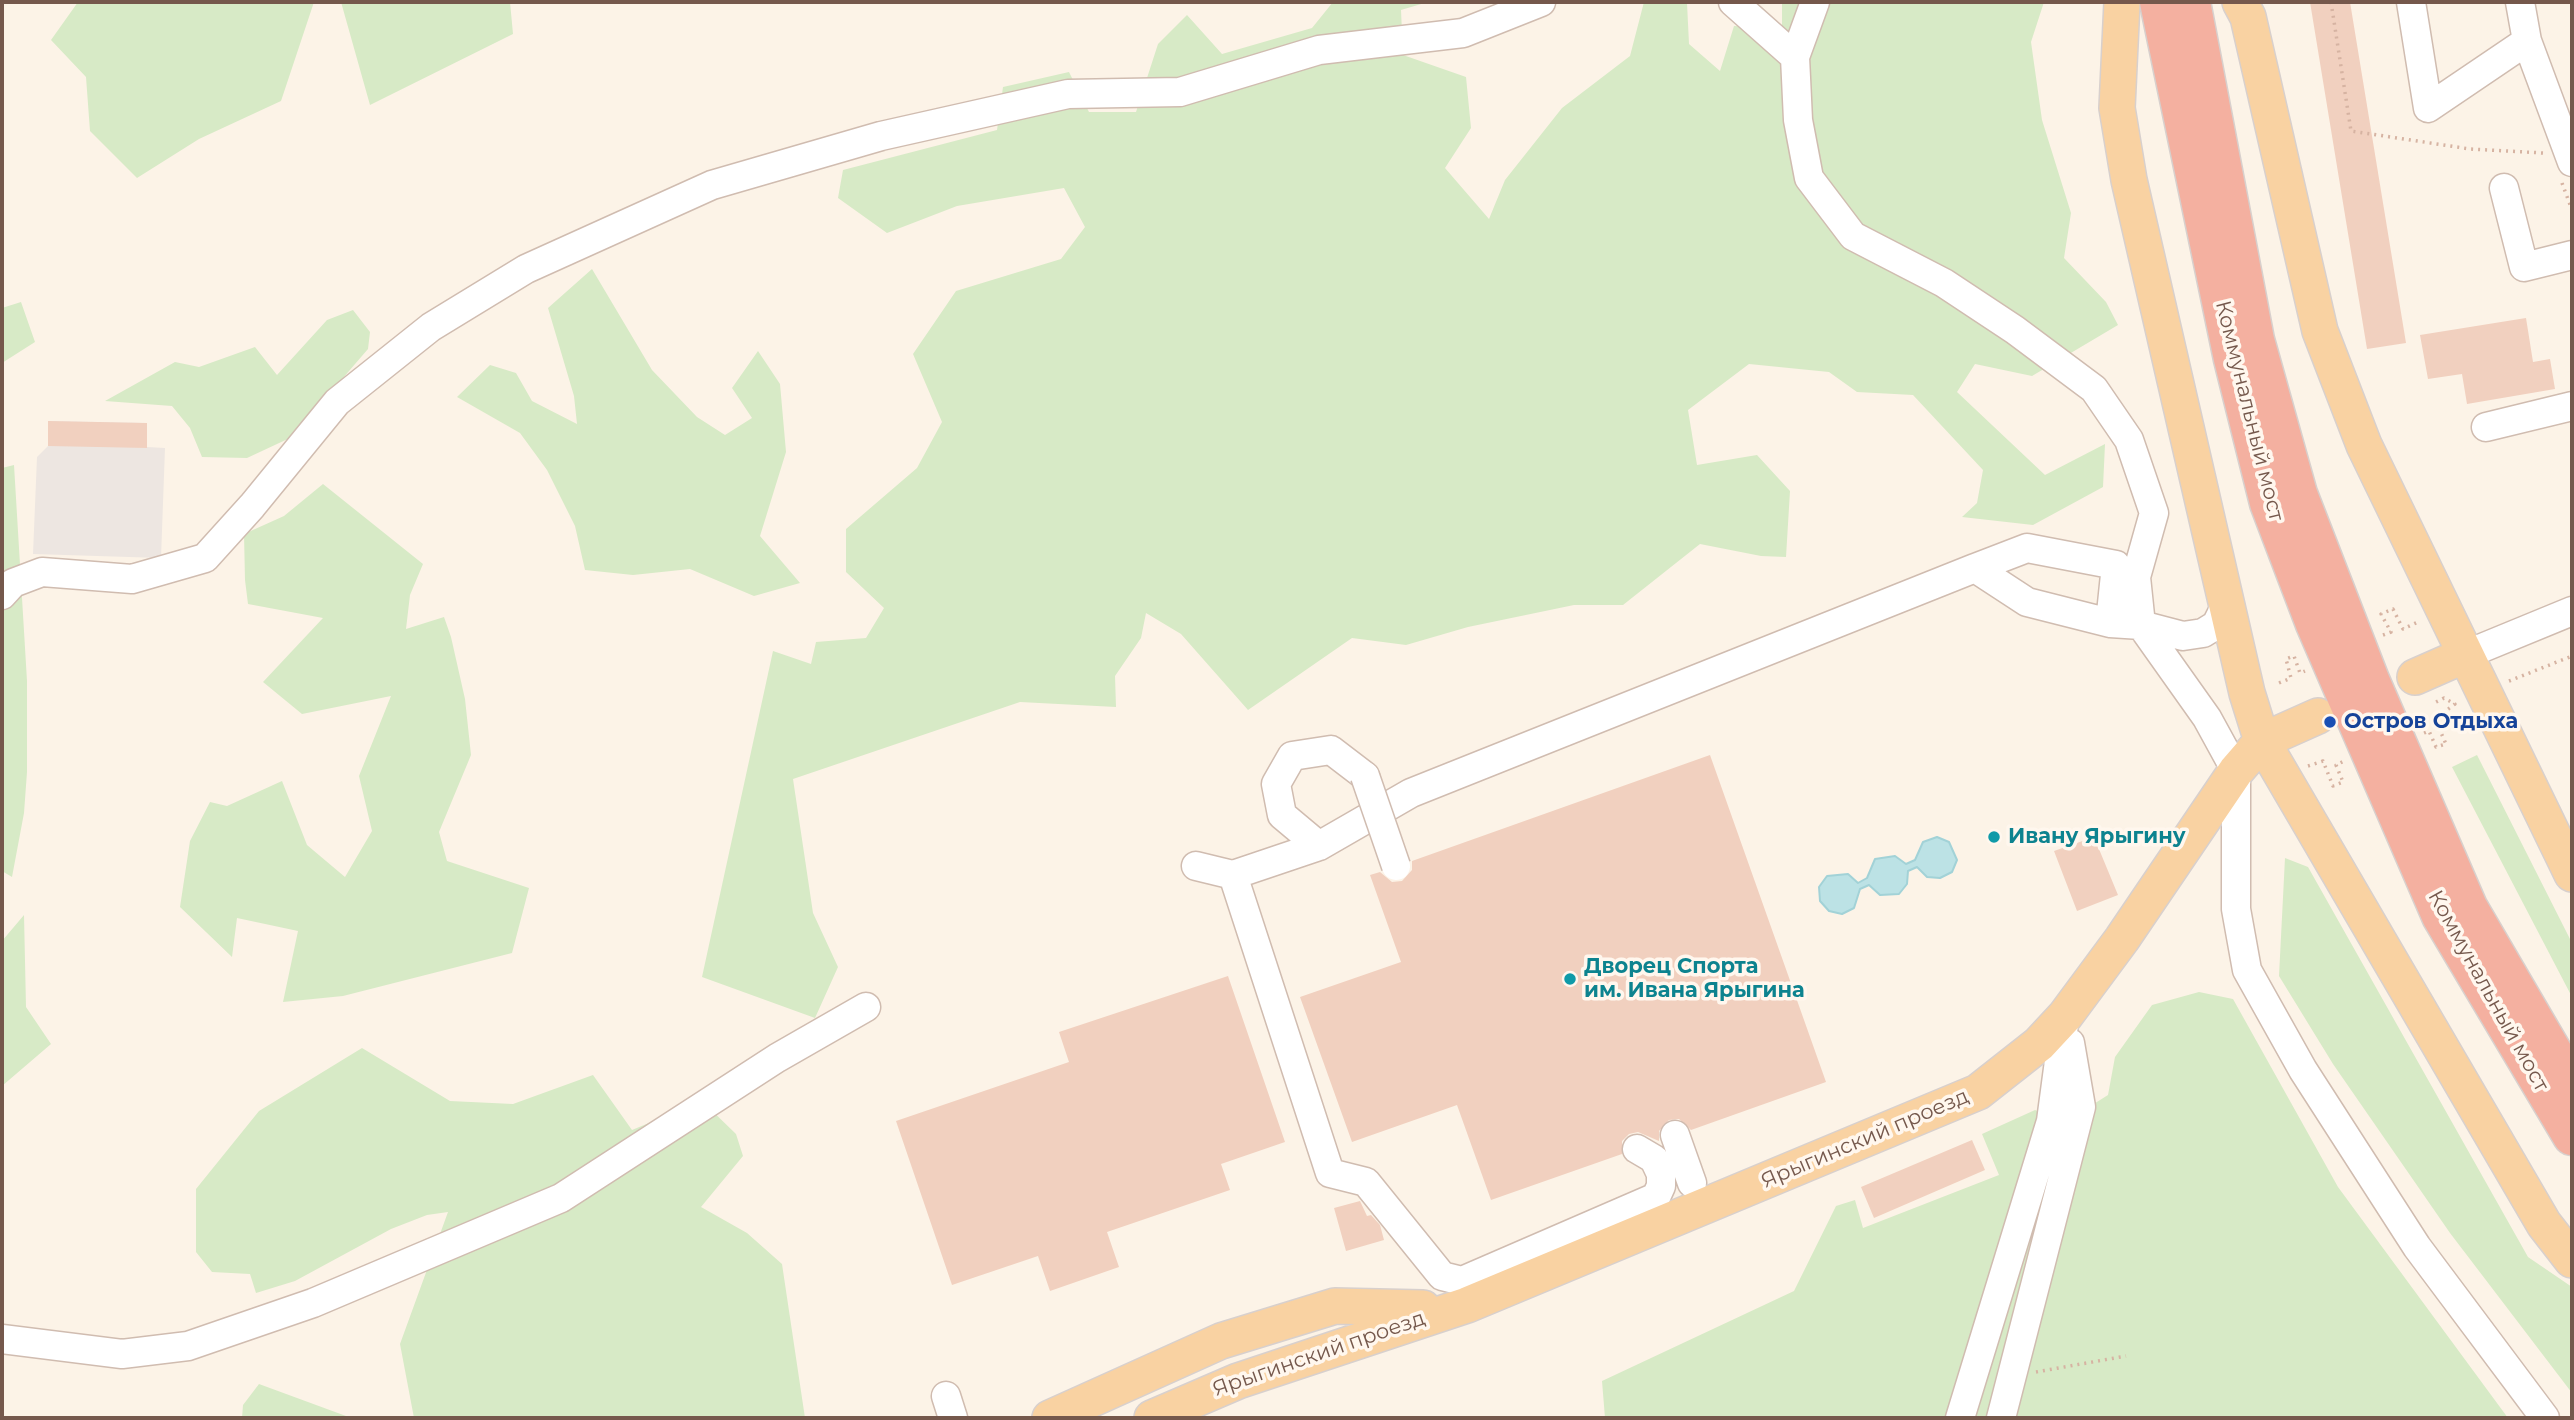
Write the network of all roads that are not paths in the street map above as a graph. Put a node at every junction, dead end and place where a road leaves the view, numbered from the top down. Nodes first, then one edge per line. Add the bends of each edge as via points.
1 (1541, 2) edge
2 (1732, 2) edge
3 (1815, 2) edge
4 (2122, 2) edge
5 (2159, 2) edge
6 (2191, 2) edge
7 (2240, 2) edge
8 (2411, 2) edge
9 (2520, 2) edge
10 (2527, 41) junction
11 (1795, 57) junction
12 (2572, 162) edge
13 (2504, 188) dead end
14 (2572, 255) edge
15 (2572, 405) edge
16 (2486, 427) dead end
17 (1975, 568) junction
18 (2, 595) edge
19 (2227, 603) junction
20 (2572, 611) edge
21 (2110, 622) junction
22 (2141, 625) junction
23 (2465, 655) junction
24 (2424, 690) road end
25 (2318, 716) dead end
26 (2262, 741) junction
27 (2236, 771) junction
28 (1319, 846) junction
29 (1196, 866) dead end
30 (1396, 866) dead end
31 (2572, 874) edge
32 (1233, 875) junction
33 (866, 1007) dead end
34 (2065, 1016) junction
35 (2572, 1085) edge
36 (1675, 1135) dead end
37 (2572, 1136) edge
38 (1637, 1149) dead end
39 (1692, 1183) dead end
40 (2572, 1260) edge
41 (1448, 1309) junction
42 (2, 1339) edge
43 (1221, 1341) junction
44 (1238, 1381) junction
45 (1050, 1418) edge
46 (1152, 1418) edge
47 (1961, 1418) edge
48 (2001, 1418) edge
49 (2545, 1418) edge

1 - 18 lane via 1463,33 1319,50 1180,92 1068,94 881,136 712,184 526,269 431,327 338,402 205,558 132,579 42,572 13,583
2 - 11 lane
3 - 11 lane
4 - 19 main road via 2118,108 2129,180
5 - 37 highway, Коммунальный мост via 2233,359 2269,503 2320,636 2441,916
6 - 35 highway, Коммунальный мост via 2255,340 2298,494 2370,680 2468,907
7 - 23 main road via 2248,17 2320,331 2364,445
8 - 10 lane via 2428,108
9 - 10 lane
10 - 12 lane
11 - 22 lane via 1798,120 1809,178 1853,236 1944,283 2015,330 2094,389 2129,440 2154,513 2136,577
13 - 14 lane via 2524,267
15 - 16 lane
17 - 21 lane via 2027,602
17 - 21 lane via 2027,548 2116,565
17 - 28 lane via 1411,793
19 - 22 lane via 2216,625 2203,633 2183,636
19 - 26 main road
20 - 23 lane
21 - 22 lane
22 - 27 lane via 2207,718
23 - 24 main road
23 - 31 main road
25 - 26 main road
26 - 27 main road, Ярыгинский проезд
26 - 40 main road via 2544,1224
27 - 34 main road, Ярыгинский проезд
27 - 49 lane via 2236,909 2247,970 2303,1070 2417,1247
28 - 30 lane, bridge via 1282,815 1276,784 1292,757 1331,750 1365,776
28 - 32 lane
29 - 32 lane
32 - 38 lane via 1330,1173 1366,1182 1442,1276 1462,1281 1656,1197 1661,1174 1654,1159
33 - 42 lane via 777,1058 561,1198 313,1303 188,1346 122,1354
34 - 41 main road, Ярыгинский проезд via 2039,1044 1979,1092 1529,1280
34 - 47 lane via 2051,1121
34 - 48 lane via 2081,1107
36 - 39 lane
41 - 43 main road, Ярыгинский проезд via 1335,1306
41 - 44 main road, Ярыгинский проезд
43 - 44 main road
43 - 45 main road, Ярыгинский проезд
44 - 46 main road, Ярыгинский проезд

